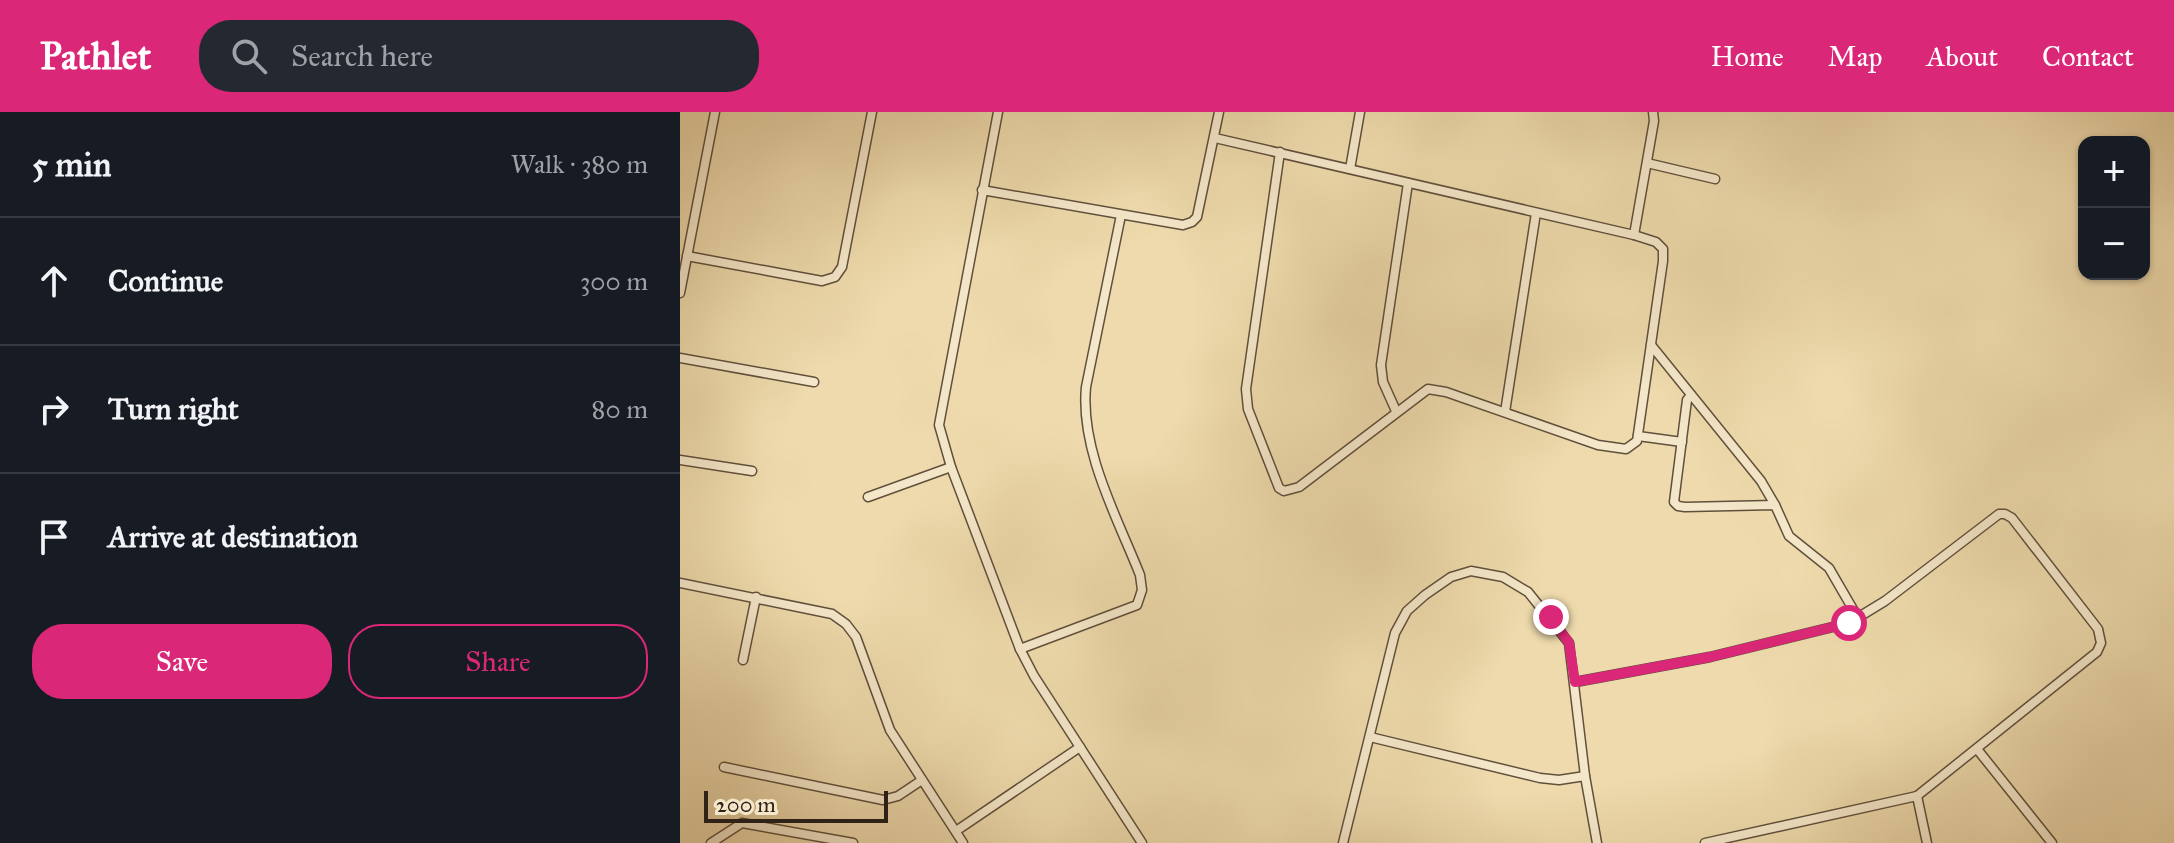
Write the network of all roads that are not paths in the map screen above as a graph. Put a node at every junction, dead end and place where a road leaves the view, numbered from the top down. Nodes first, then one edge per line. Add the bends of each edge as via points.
1 (715, 112) edge
2 (872, 112) edge
3 (998, 112) edge
4 (1219, 112) edge
5 (1360, 112) edge
6 (1653, 112) edge
7 (1215, 138) junction
8 (1280, 152) junction
9 (1647, 163) junction
10 (1350, 169) junction
11 (1715, 179) dead end
12 (1408, 183) junction
13 (982, 190) junction
14 (1536, 213) junction
15 (1121, 215) junction
16 (1634, 235) junction
17 (687, 256) junction
18 (680, 293) edge
19 (1651, 345) junction
20 (680, 358) edge
21 (814, 382) dead end
22 (1691, 395) junction
23 (1396, 411) junction
24 (1505, 412) junction
25 (1638, 436) junction
26 (1682, 442) junction
27 (680, 460) edge
28 (951, 467) junction
29 (752, 471) dead end
30 (868, 497) dead end
31 (1775, 505) junction
32 (680, 583) edge
33 (756, 597) junction
34 (1858, 618) junction
35 (1020, 649) junction
36 (743, 660) dead end
37 (1575, 682) junction
38 (1370, 737) junction
39 (1080, 747) junction
40 (1977, 749) junction
41 (724, 767) dead end
42 (1585, 776) junction
43 (922, 780) junction
44 (1917, 796) junction
45 (956, 831) junction
46 (711, 843) edge
47 (853, 843) edge
48 (963, 843) edge
49 (1142, 843) edge
50 (1343, 843) edge
51 (1597, 843) edge
52 (1705, 843) edge
53 (1927, 843) edge
54 (2052, 843) edge

1 - 17 street
2 - 17 street via 842,267 835,277 822,281
3 - 13 street
4 - 7 street
5 - 10 street
6 - 9 street
7 - 8 street
7 - 15 street via 1192,222
8 - 10 street
8 - 23 street via 1246,389 1248,409 1279,488 1299,487
9 - 11 street
9 - 16 street
10 - 12 street
12 - 14 street
12 - 23 street via 1381,365
13 - 15 street
13 - 28 street via 939,416
14 - 16 street
14 - 24 street
15 - 35 street via 1084,407 1088,441 1142,590 1137,605
16 - 19 street via 1663,249
17 - 18 street
19 - 22 street
19 - 25 street
20 - 21 street
22 - 26 street
22 - 31 street
23 - 24 street via 1428,389
24 - 25 street via 1598,445 1626,449
25 - 26 street
26 - 31 street via 1674,495 1678,506
27 - 29 street
28 - 30 street
28 - 35 street
31 - 34 street via 1789,536 1829,568
32 - 33 street
33 - 36 street
33 - 43 street via 832,614 846,624 856,637 890,730
34 - 37 street via 1710,657
34 - 40 street via 1992,517 2012,518 2087,613 2101,643 2097,652
35 - 39 street
37 - 38 street via 1569,643 1528,592 1503,577 1471,571 1451,577 1407,611 1395,633
37 - 42 street
38 - 42 street via 1540,778
38 - 50 street
39 - 45 street
39 - 49 street
40 - 44 street
40 - 54 street
41 - 43 street via 883,800
42 - 51 street
43 - 45 street
44 - 52 street
44 - 53 street
45 - 48 street
46 - 47 street via 742,823

